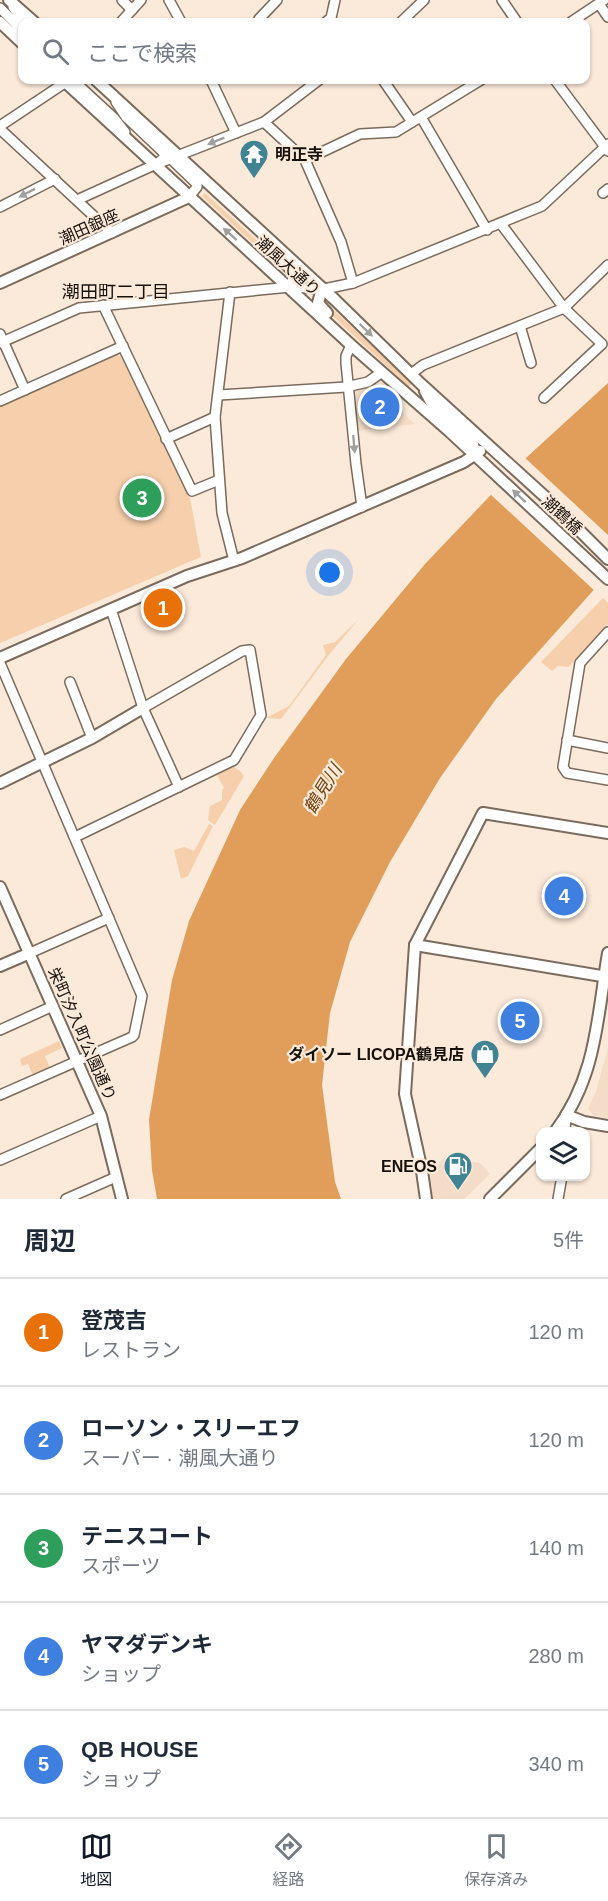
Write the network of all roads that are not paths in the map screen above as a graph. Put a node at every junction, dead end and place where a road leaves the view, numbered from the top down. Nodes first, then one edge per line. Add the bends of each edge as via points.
1 (9, 0) edge
2 (122, 0) edge
3 (141, 0) edge
4 (169, 0) edge
5 (277, 0) edge
6 (335, 0) edge
7 (424, 0) edge
8 (502, 0) edge
9 (602, 1) edge
10 (0, 8) edge
11 (132, 10) junction
12 (608, 17) edge
13 (21, 18) edge
14 (29, 18) edge
15 (125, 18) edge
16 (179, 18) edge
17 (260, 18) edge
18 (330, 18) edge
19 (405, 18) edge
20 (514, 18) edge
21 (577, 18) edge
22 (0, 22) edge
23 (18, 28) edge
24 (18, 38) edge
25 (62, 84) edge
26 (72, 84) edge
27 (101, 84) edge
28 (213, 84) edge
29 (314, 84) edge
30 (386, 84) edge
31 (474, 84) edge
32 (558, 84) edge
33 (108, 90) junction
34 (416, 119) junction
35 (264, 122) junction
36 (0, 127) edge
37 (236, 133) junction
38 (607, 147) edge
39 (160, 148) junction
40 (175, 157) junction
41 (305, 160) junction
42 (154, 165) junction
43 (55, 179) junction
44 (207, 183) junction
45 (189, 197) junction
46 (77, 200) junction
47 (232, 206) junction
48 (0, 207) edge
49 (501, 224) junction
50 (487, 230) junction
51 (112, 233) junction
52 (608, 265) edge
53 (0, 283) edge
54 (352, 283) junction
55 (290, 287) junction
56 (324, 289) junction
57 (230, 292) junction
58 (103, 305) junction
59 (564, 308) junction
60 (520, 326) junction
61 (1, 340) edge
62 (351, 345) junction
63 (123, 346) junction
64 (531, 363) dead end
65 (382, 372) junction
66 (411, 374) junction
67 (421, 384) junction
68 (349, 386) junction
69 (25, 390) junction
70 (219, 395) junction
71 (544, 398) dead end
72 (0, 401) edge
73 (215, 417) junction
74 (166, 439) junction
75 (488, 446) junction
76 (475, 455) junction
77 (508, 464) joint
78 (495, 474) joint
79 (219, 480) junction
80 (553, 504) junction
81 (362, 507) junction
82 (608, 550) edge
83 (608, 559) edge
84 (234, 561) junction
85 (608, 579) edge
86 (111, 609) junction
87 (608, 632) edge
88 (0, 658) edge
89 (0, 663) edge
90 (70, 682) dead end
91 (143, 708) junction
92 (92, 738) junction
93 (567, 740) junction
94 (608, 748) edge
95 (43, 763) junction
96 (608, 780) edge
97 (0, 783) edge
98 (179, 787) junction
99 (608, 832) edge
100 (75, 837) junction
101 (0, 887) edge
102 (109, 918) junction
103 (415, 945) junction
104 (30, 953) junction
105 (608, 953) edge
106 (0, 966) edge
107 (606, 976) edge
108 (53, 1006) junction
109 (0, 1029) edge
110 (77, 1061) junction
111 (0, 1095) edge
112 (566, 1115) junction
113 (101, 1116) junction
114 (608, 1126) edge
115 (558, 1127) edge
116 (565, 1127) edge
117 (536, 1153) edge
118 (0, 1160) edge
119 (116, 1177) junction
120 (561, 1181) edge
121 (66, 1199) edge
122 (122, 1199) edge
123 (426, 1199) edge
124 (490, 1199) edge
125 (558, 1199) edge

1 - 13 street
1 - 14 street
2 - 11 street
3 - 11 street
4 - 16 street
5 - 17 street
6 - 18 street
7 - 19 street
8 - 20 street
9 - 12 street
9 - 21 street
10 - 23 street
11 - 15 street
22 - 24 street
25 - 36 street
26 - 42 street, 潮風大通り
27 - 33 street, 潮風大通り
28 - 37 street
29 - 35 street
30 - 34 street
31 - 34 street
32 - 38 street
33 - 39 street via 126,117
33 - 40 street, 潮風大通り
34 - 41 street via 396,132 360,134
34 - 50 street
35 - 37 street
35 - 41 street
36 - 43 street
37 -> 40 street
38 - 49 street via 546,204
39 - 40 street
39 - 42 street via 165,157
40 - 42 street
40 - 44 street, 潮風大通り
40 - 45 street via 197,184
41 - 54 street via 341,242
42 - 45 street, 潮風大通り
42 - 46 street
43 - 46 street
43 -> 48 street
44 - 45 street
44 - 47 street, 潮風大通り
45 - 51 street, 潮田銀座
55 -> 45 street, 潮風大通り
46 - 51 street
47 - 55 street via 248,229 293,271
47 - 56 street, 潮風大通り
49 - 50 street
49 - 59 street
50 - 54 street
51 - 53 street, 潮田銀座
52 - 59 street
54 - 56 street
55 - 56 street
55 - 57 street
55 - 62 street, 潮風大通り
56 - 65 street via 318,297 319,306 377,360
56 -> 66 street, 潮風大通り
57 - 58 street
57 - 70 street
58 - 61 street via 79,308
58 - 63 street
59 - 60 street
59 - 71 street via 602,344
60 - 64 street
60 - 66 street via 423,365
61 - 69 street
62 - 65 street, 潮風大通り
62 - 68 street via 346,356
63 - 69 street
63 - 74 street
65 - 68 street via 368,382
65 - 76 street, 潮風大通り
66 - 67 street, 潮風大通り
67 - 75 street, 潮風大通り
67 - 76 street via 433,406 474,444
68 - 70 street
68 -> 81 street
69 - 72 street
70 - 73 street
73 - 74 street
73 - 79 street
74 - 79 street via 192,491
75 - 76 street
75 - 77 street, 潮風大通り
76 - 78 street, 潮風大通り
76 - 81 street
77 - 80 street, 潮鶴橋
85 -> 78 street, 潮鶴橋
79 - 84 street via 222,513
80 - 82 street
80 - 83 street
81 - 84 street
84 - 86 street via 187,576
86 - 88 street
86 - 91 street
87 - 93 street via 580,663
89 - 95 street
90 - 92 street
91 - 92 street
91 - 98 street
91 - 98 street via 250,650 260,719 234,760
92 - 95 street
93 - 94 street
93 - 96 street via 564,771
95 - 97 street
95 - 100 street
98 - 100 street
99 - 103 street via 483,813
100 - 102 street
101 - 104 street, 栄町汐入町公園通り
102 - 104 street
102 - 110 street via 142,993 134,1035
103 - 107 street
103 - 123 street via 405,1094
104 - 106 street
104 - 108 street, 栄町汐入町公園通り
105 - 107 street
107 - 112 street via 592,1055
108 - 109 street
108 - 110 street, 栄町汐入町公園通り
110 - 111 street
110 - 113 street, 栄町汐入町公園通り
112 - 114 street
112 - 115 street
112 - 116 street
113 - 118 street
113 - 119 street, 栄町汐入町公園通り
117 - 124 street
119 - 121 street
119 - 122 street, 栄町汐入町公園通り
120 - 125 street

